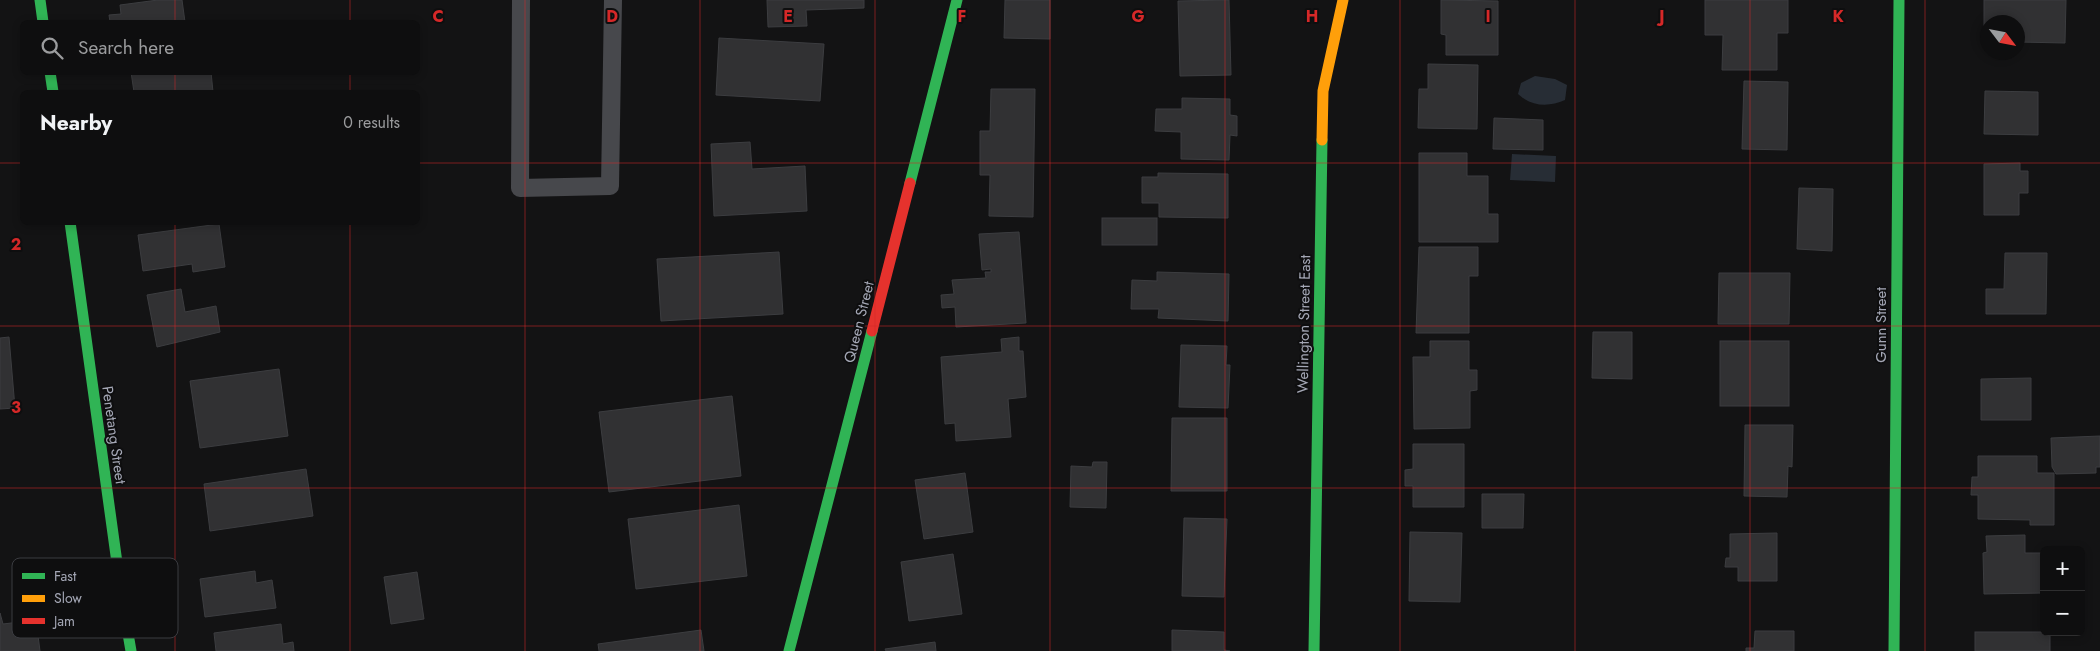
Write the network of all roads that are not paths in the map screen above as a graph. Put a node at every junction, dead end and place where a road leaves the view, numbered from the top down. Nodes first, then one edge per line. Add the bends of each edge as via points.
1 (40, 0) edge
2 (521, 0) edge
3 (613, 0) edge
4 (957, 0) edge
5 (1343, 0) edge
6 (1899, 0) edge
7 (43, 20) edge
8 (50, 75) edge
9 (53, 90) edge
10 (70, 225) edge
11 (116, 558) edge
12 (129, 638) edge
13 (131, 651) edge
14 (789, 651) edge
15 (1314, 651) edge
16 (1894, 651) edge

1 - 7 street
2 - 3 lane via 520,188 610,186
4 - 14 street, Queen Street
5 - 15 street, Wellington Street East via 1323,91
6 - 16 street, Gunn Street
8 - 9 street
10 - 11 street, Penetang Street
12 - 13 street, Penetang Street

